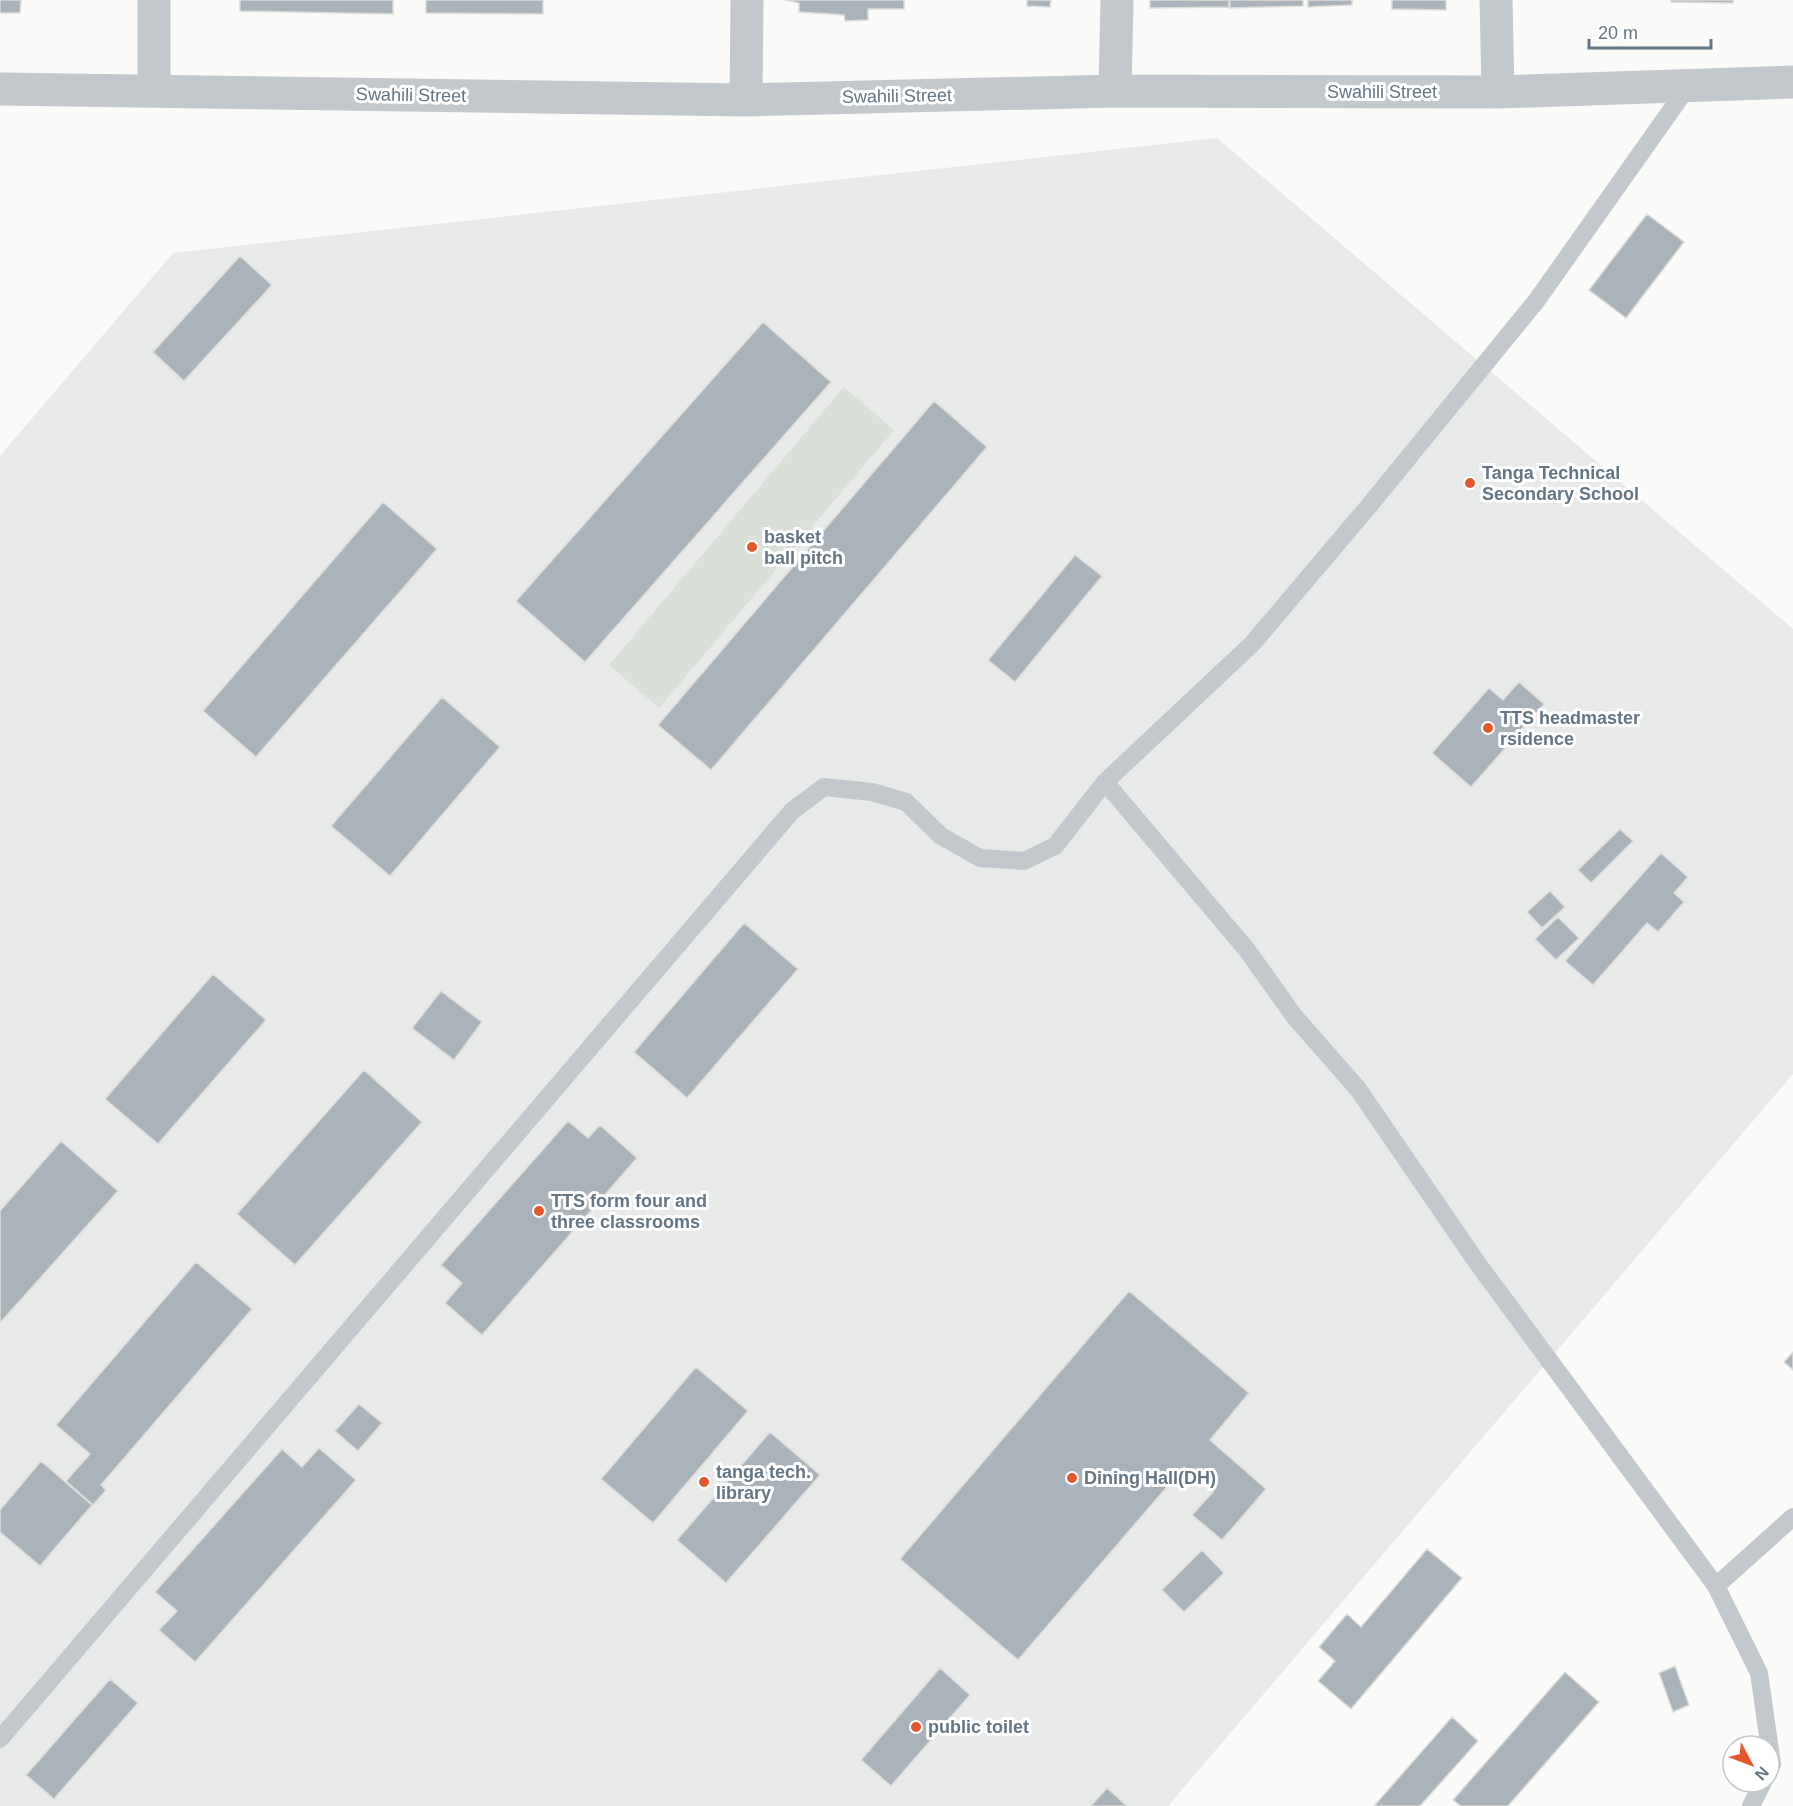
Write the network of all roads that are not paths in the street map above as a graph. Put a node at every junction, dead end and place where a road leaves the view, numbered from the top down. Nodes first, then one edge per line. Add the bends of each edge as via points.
1 (154, 0) edge
2 (747, 0) edge
3 (1117, 0) edge
4 (1496, 0) edge
5 (1793, 82) edge
6 (1689, 86) junction
7 (0, 89) edge
8 (154, 91) junction
9 (1115, 91) junction
10 (1498, 93) junction
11 (746, 100) junction
12 (1106, 782) junction
13 (1793, 1516) edge
14 (1716, 1586) junction
15 (1768, 1734) edge
16 (0, 1739) edge

1 - 8 street
2 - 11 street
3 - 9 street
4 - 10 street
5 - 6 street, Swahili Street
6 - 10 street, Swahili Street
6 - 12 lane via 1537,300 1360,516 1252,644
7 - 8 street, Swahili Street
8 - 11 street, Swahili Street
9 - 10 street, Swahili Street
9 - 11 street, Swahili Street
12 - 14 lane via 1247,950 1294,1016 1358,1089 1478,1264
12 - 16 lane via 1055,846 1024,861 980,858 941,836 906,802 872,792 824,787 792,811
13 - 14 lane
14 - 15 lane via 1759,1673

